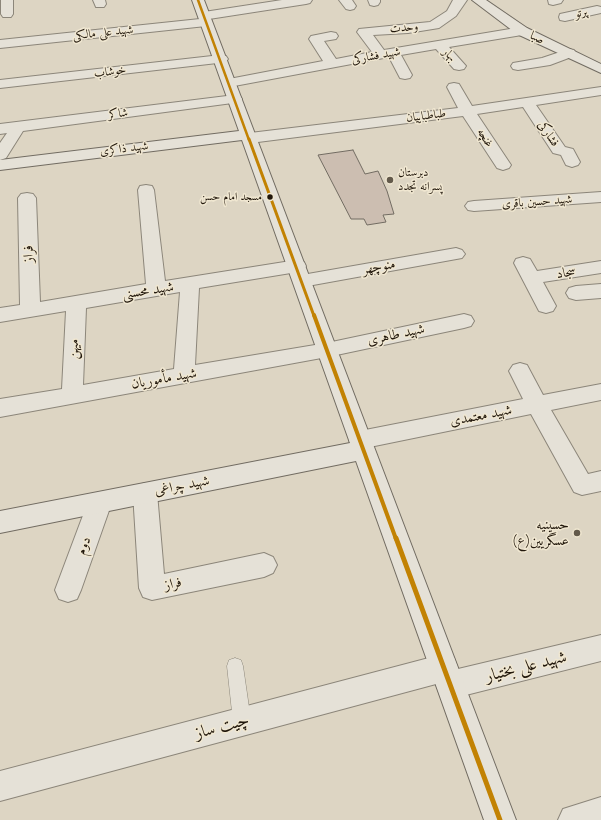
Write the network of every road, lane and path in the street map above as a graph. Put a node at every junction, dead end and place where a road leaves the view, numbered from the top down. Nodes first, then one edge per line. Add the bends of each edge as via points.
1 (7, 0) edge
2 (461, 0) edge
3 (478, 0) edge
4 (310, 2) edge
5 (591, 5) edge
6 (203, 13) edge
7 (7, 14) dead end
8 (565, 17) dead end
9 (522, 31) junction
10 (331, 36) dead end
11 (0, 44) edge
12 (439, 45) junction
13 (569, 53) junction
14 (387, 54) junction
15 (221, 59) junction
16 (332, 64) junction
17 (459, 66) dead end
18 (518, 66) dead end
19 (601, 69) edge
20 (405, 75) dead end
21 (0, 84) edge
22 (454, 87) dead end
23 (232, 91) junction
24 (601, 91) edge
25 (526, 102) junction
26 (467, 111) junction
27 (18, 127) junction
28 (0, 129) edge
29 (249, 137) junction
30 (0, 154) edge
31 (572, 162) dead end
32 (0, 165) edge
33 (502, 165) dead end
34 (146, 190) dead end
35 (601, 197) edge
36 (28, 198) dead end
37 (474, 206) dead end
38 (456, 254) dead end
39 (601, 268) edge
40 (299, 274) junction
41 (190, 284) junction
42 (156, 290) junction
43 (601, 291) edge
44 (576, 293) dead end
45 (76, 303) junction
46 (546, 306) dead end
47 (30, 310) junction
48 (0, 315) edge
49 (464, 321) dead end
50 (327, 350) junction
51 (520, 371) dead end
52 (184, 375) junction
53 (601, 392) edge
54 (72, 395) junction
55 (537, 405) junction
56 (0, 408) edge
57 (362, 445) junction
58 (601, 481) edge
59 (145, 493) junction
60 (100, 502) junction
61 (0, 522) edge
62 (264, 565) dead end
63 (68, 590) dead end
64 (601, 648) edge
65 (235, 666) dead end
66 (447, 676) junction
67 (242, 721) junction
68 (0, 786) edge
69 (601, 813) edge
70 (500, 820) edge
71 (574, 820) edge

1 - 7 street
2 - 14 street, وحدت via 452,13 434,25 364,32
3 - 9 street, صبا
4 - 6 street, شهید علی مالکی
5 - 8 street, پرتو
6 - 11 street, شهید علی مالکی
6 - 15 street
9 - 12 street, شهید فشارکی
9 - 13 street, صبا
10 - 16 street via 316,39
12 - 14 street, شهید فشارکی
12 - 17 street, بهار
13 - 18 street via 545,62
13 - 19 street, صبا
14 - 16 street, شهید فشارکی
14 - 20 street
15 - 21 street, خوشاب
15 - 23 street
16 - 23 street, شهید فشارکی
22 - 26 street, غنچه
23 - 27 street, شاکر
23 - 29 street
24 - 25 street, طباطباییان
25 - 26 street, طباطباییان
25 - 31 street, فشارکی via 559,150 567,152
26 - 29 street, طباطباییان
26 - 33 street, غنچه
27 - 28 street, شاکر
27 - 30 street
29 - 32 street, شهید ذاکری
29 - 40 street
34 - 42 street
35 - 37 street, شهید حسین باقری
36 - 47 street, فراز
38 - 40 street, منوچهر
39 - 46 street, سجاد via 527,270
40 - 41 street, شهید محسنی
40 - 50 street
41 - 42 street, شهید محسنی
41 - 52 street
42 - 45 street, شهید محسنی
43 - 44 street
45 - 47 street, شهید محسنی
45 - 54 street, میهن
47 - 48 street, شهید محسنی
49 - 50 street, شهید طاهری
50 - 52 street, شهید مأموریان
50 - 57 street
51 - 55 street
52 - 54 street, شهید مأموریان
53 - 55 street, شهید معتمدی
54 - 56 street, شهید مأموریان
55 - 57 street, شهید معتمدی
55 - 58 street via 582,486
57 - 59 street, شهید چراغی
57 - 66 street
59 - 60 street, شهید چراغی
59 - 62 street, فراز via 152,588
60 - 61 street, شهید چراغی
60 - 63 street, دوم
64 - 66 street, شهید علی بختیار
65 - 67 lane
66 - 67 street, چیت ساز
66 - 70 street
67 - 68 street, چیت ساز
69 - 71 street

